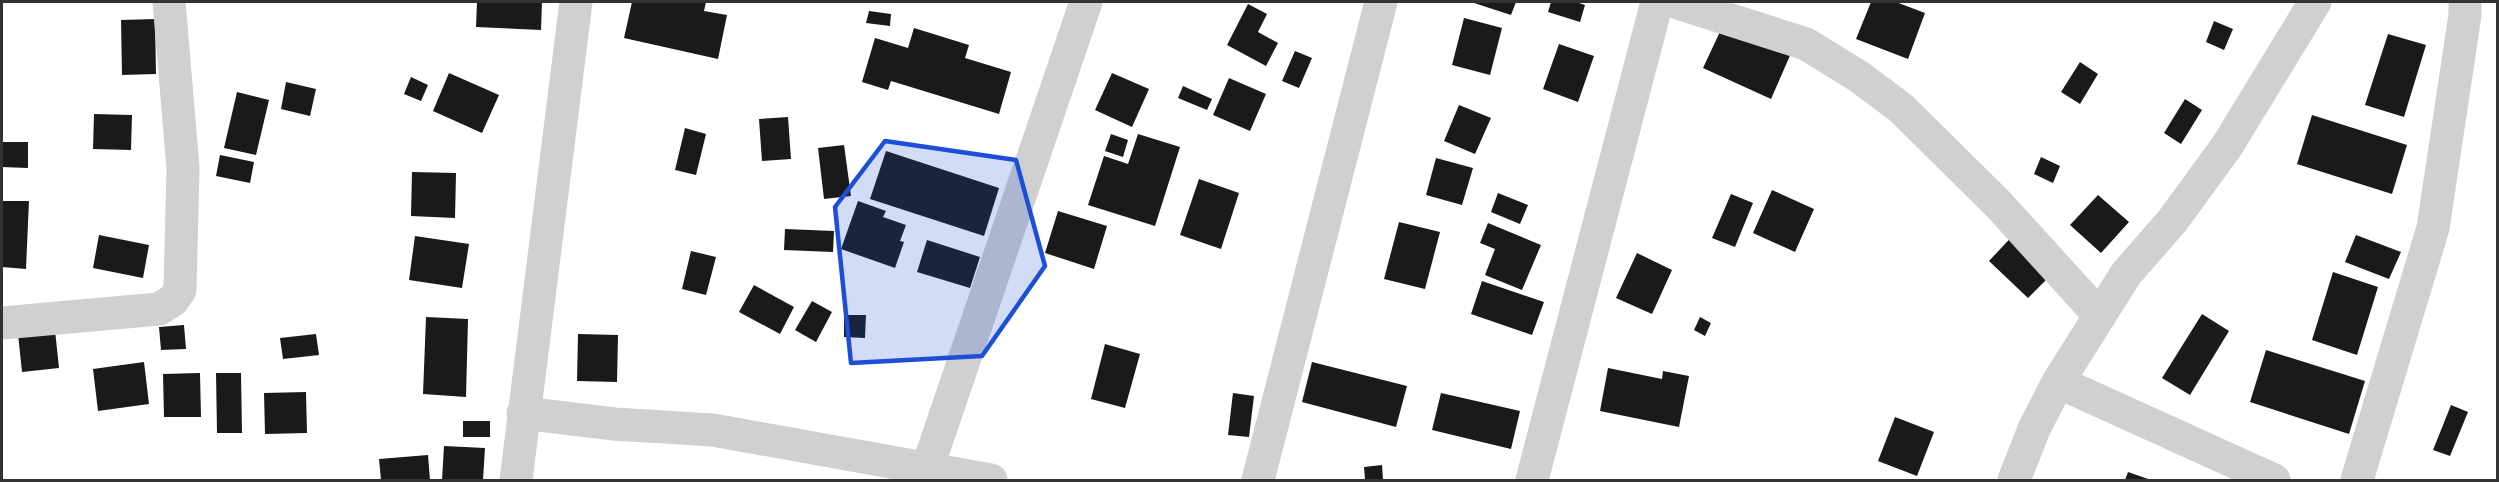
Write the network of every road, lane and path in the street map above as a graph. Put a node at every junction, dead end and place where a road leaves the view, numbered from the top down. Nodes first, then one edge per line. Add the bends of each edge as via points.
1 (169, 2) edge
2 (576, 2) edge
3 (1086, 2) edge
4 (1381, 2) edge
5 (1657, 2) edge
6 (1676, 2) edge
7 (2315, 2) edge
8 (2465, 2) edge
9 (2100, 316) junction
10 (2, 322) edge
11 (2058, 382) junction
12 (523, 413) junction
13 (927, 469) junction
14 (516, 480) edge
15 (991, 480) edge
16 (1258, 480) edge
17 (1532, 480) edge
18 (2013, 480) edge
19 (2274, 480) edge
20 (2358, 480) edge

1 - 10 street via 183,168 180,290 159,309
2 - 12 street
3 - 13 street
4 - 16 street
5 - 17 street
6 - 9 street via 1806,44 1858,76 1900,108 2000,206
7 - 9 street via 2227,146 2173,220 2126,274
8 - 20 street via 2433,228
9 - 11 street
11 - 18 street
11 - 19 street
12 - 13 street via 712,430
12 - 14 street
13 - 15 street

